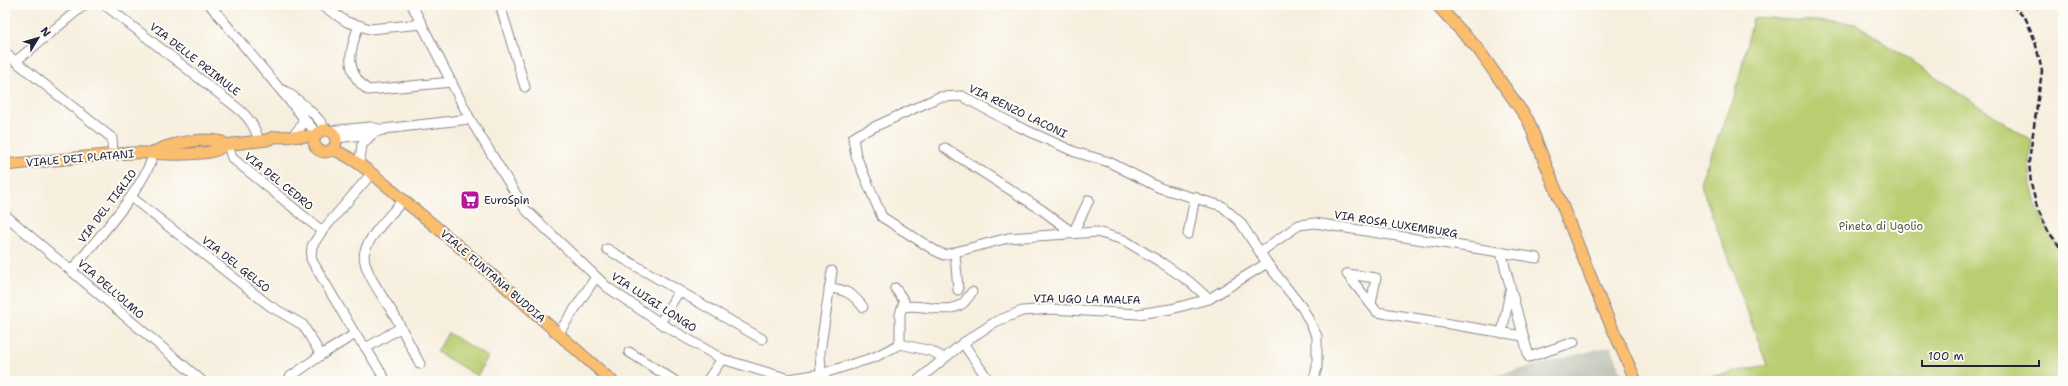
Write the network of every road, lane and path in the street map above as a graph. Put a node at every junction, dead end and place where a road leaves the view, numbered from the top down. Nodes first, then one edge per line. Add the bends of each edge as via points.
1 (84, 5) edge
2 (105, 5) edge
3 (210, 5) edge
4 (321, 5) edge
5 (412, 5) edge
6 (500, 5) edge
7 (1438, 5) edge
8 (422, 24) junction
9 (359, 26) junction
10 (5, 53) edge
11 (16, 61) junction
12 (452, 82) junction
13 (525, 87) dead end
14 (282, 90) junction
15 (303, 116) junction
16 (470, 119) junction
17 (383, 130) junction
18 (372, 134) junction
19 (292, 137) junction
20 (326, 138) junction
21 (263, 140) junction
22 (226, 145) junction
23 (945, 148) dead end
24 (154, 152) junction
25 (113, 155) junction
26 (360, 159) junction
27 (5, 165) edge
28 (372, 173) junction
29 (131, 197) junction
30 (1195, 197) junction
31 (403, 200) junction
32 (1088, 200) dead end
33 (5, 215) edge
34 (1048, 215) junction
35 (322, 231) junction
36 (1072, 233) junction
37 (1188, 234) dead end
38 (1049, 236) junction
39 (607, 249) dead end
40 (1260, 252) junction
41 (1500, 252) junction
42 (955, 253) junction
43 (1537, 258) dead end
44 (1267, 263) junction
45 (72, 270) junction
46 (832, 271) dead end
47 (596, 277) junction
48 (829, 288) junction
49 (895, 288) dead end
50 (1511, 289) junction
51 (958, 290) dead end
52 (680, 291) junction
53 (972, 292) dead end
54 (1209, 299) junction
55 (1371, 304) junction
56 (863, 307) dead end
57 (903, 307) junction
58 (660, 323) junction
59 (400, 328) junction
60 (1502, 333) junction
61 (355, 334) junction
62 (558, 334) junction
63 (1523, 336) junction
64 (762, 338) dead end
65 (1574, 342) dead end
66 (963, 343) junction
67 (900, 344) junction
68 (366, 348) junction
69 (628, 352) dead end
70 (321, 355) junction
71 (944, 358) junction
72 (722, 359) junction
73 (420, 364) dead end
74 (821, 374) junction
75 (290, 377) dead end
76 (202, 381) edge
77 (386, 381) edge
78 (612, 381) edge
79 (675, 381) edge
80 (707, 381) edge
81 (916, 381) edge
82 (989, 381) edge
83 (1313, 381) edge
84 (1636, 381) edge

1 - 11 street
2 - 21 street, VIA DELLE PRIMULE via 240,110
3 - 14 street
4 - 9 street
5 - 8 street, VIA LUIGI LONGO
6 - 13 street
7 - 84 main road via 1478,49 1528,120 1602,305
8 - 9 street via 370,29
8 - 12 street, VIA LUIGI LONGO
9 - 12 street via 351,44 350,65 358,82 368,90
10 - 11 street
11 - 25 street via 112,138
12 - 16 street, VIA LUIGI LONGO
14 - 15 street
14 - 20 street via 294,96 323,124
15 - 19 street via 302,126
15 - 20 street
16 - 17 street
16 - 47 street, VIA LUIGI LONGO via 525,208
17 - 18 street
17 - 20 street via 370,127
18 - 20 street
18 - 26 street via 362,145
19 - 20 main road, VIALE DEI PLATANI
19 - 21 main road, VIALE DEI PLATANI
20 - 21 main road, VIALE DEI PLATANI via 278,144
20 - 26 main road, VIALE FUNTANA BUDDIA
20 - 28 main road, VIALE FUNTANA BUDDIA
21 - 22 main road, VIALE DEI PLATANI
22 - 24 main road, VIALE DEI PLATANI via 216,140 191,142 164,147
22 - 35 street, VIA DEL CEDRO via 232,158
23 - 34 street
24 - 25 main road, VIALE DEI PLATANI
24 - 29 street, VIA DEL TIGLIO via 151,165
25 - 27 main road, VIALE DEI PLATANI
26 - 28 main road, VIALE FUNTANA BUDDIA
28 - 31 main road, VIALE FUNTANA BUDDIA
28 - 35 street
29 - 45 street, VIA DEL TIGLIO
29 - 70 street, VIA DEL GELSO via 270,306 303,325
30 - 37 street
30 - 40 street via 1222,206 1240,222
30 - 42 street, VIA RENZO LACONI via 1160,188 1109,162 1074,152 962,96 939,98 853,138 856,156 882,217 944,255
31 - 59 street via 370,240 364,252 368,271
31 - 62 main road, VIALE FUNTANA BUDDIA
32 - 36 street
33 - 45 street, VIA DELL'OLMO
34 - 36 street
34 - 38 street via 1051,225
35 - 61 street via 312,246 311,259
36 - 38 street, VIA RENZO LACONI
36 - 54 street, VIA RENZO LACONI via 1097,232 1124,240 1190,282
38 - 42 street, VIA RENZO LACONI via 1008,238
39 - 52 street
40 - 41 street, VIA ROSA LUXEMBURG via 1299,225 1315,223
40 - 44 street
41 - 43 street, VIA ROSA LUXEMBURG
41 - 50 street
42 - 51 street
44 - 54 street, VIA UGO LA MALFA
44 - 83 street via 1303,309 1317,336 1317,368
45 - 76 street, VIA DELL'OLMO
46 - 48 street
47 - 58 street, VIA LUIGI LONGO
47 - 62 street
48 - 56 street via 841,288 850,293
48 - 74 street via 820,352
49 - 57 street via 904,301
50 - 60 street
50 - 63 street
52 - 58 street
52 - 64 street
53 - 57 street via 962,304 952,307
54 - 66 street, VIA UGO LA MALFA via 1138,314 1022,310 995,322
55 - 55 street via 1347,274 1376,278
55 - 60 street via 1377,312
57 - 67 street via 900,314
58 - 72 street, VIA LUIGI LONGO
59 - 68 street
59 - 73 street
60 - 63 street
61 - 68 street
61 - 70 street
62 - 78 main road, VIALE FUNTANA BUDDIA
63 - 65 street via 1529,357
66 - 71 street, VIA UGO LA MALFA
66 - 82 street
67 - 71 street via 931,351
67 - 74 street, VIA LUIGI LONGO via 875,357
68 - 77 street
69 - 79 street
70 - 75 street
71 - 81 street, VIA UGO LA MALFA
72 - 74 street, VIA LUIGI LONGO via 789,378
72 - 80 street

